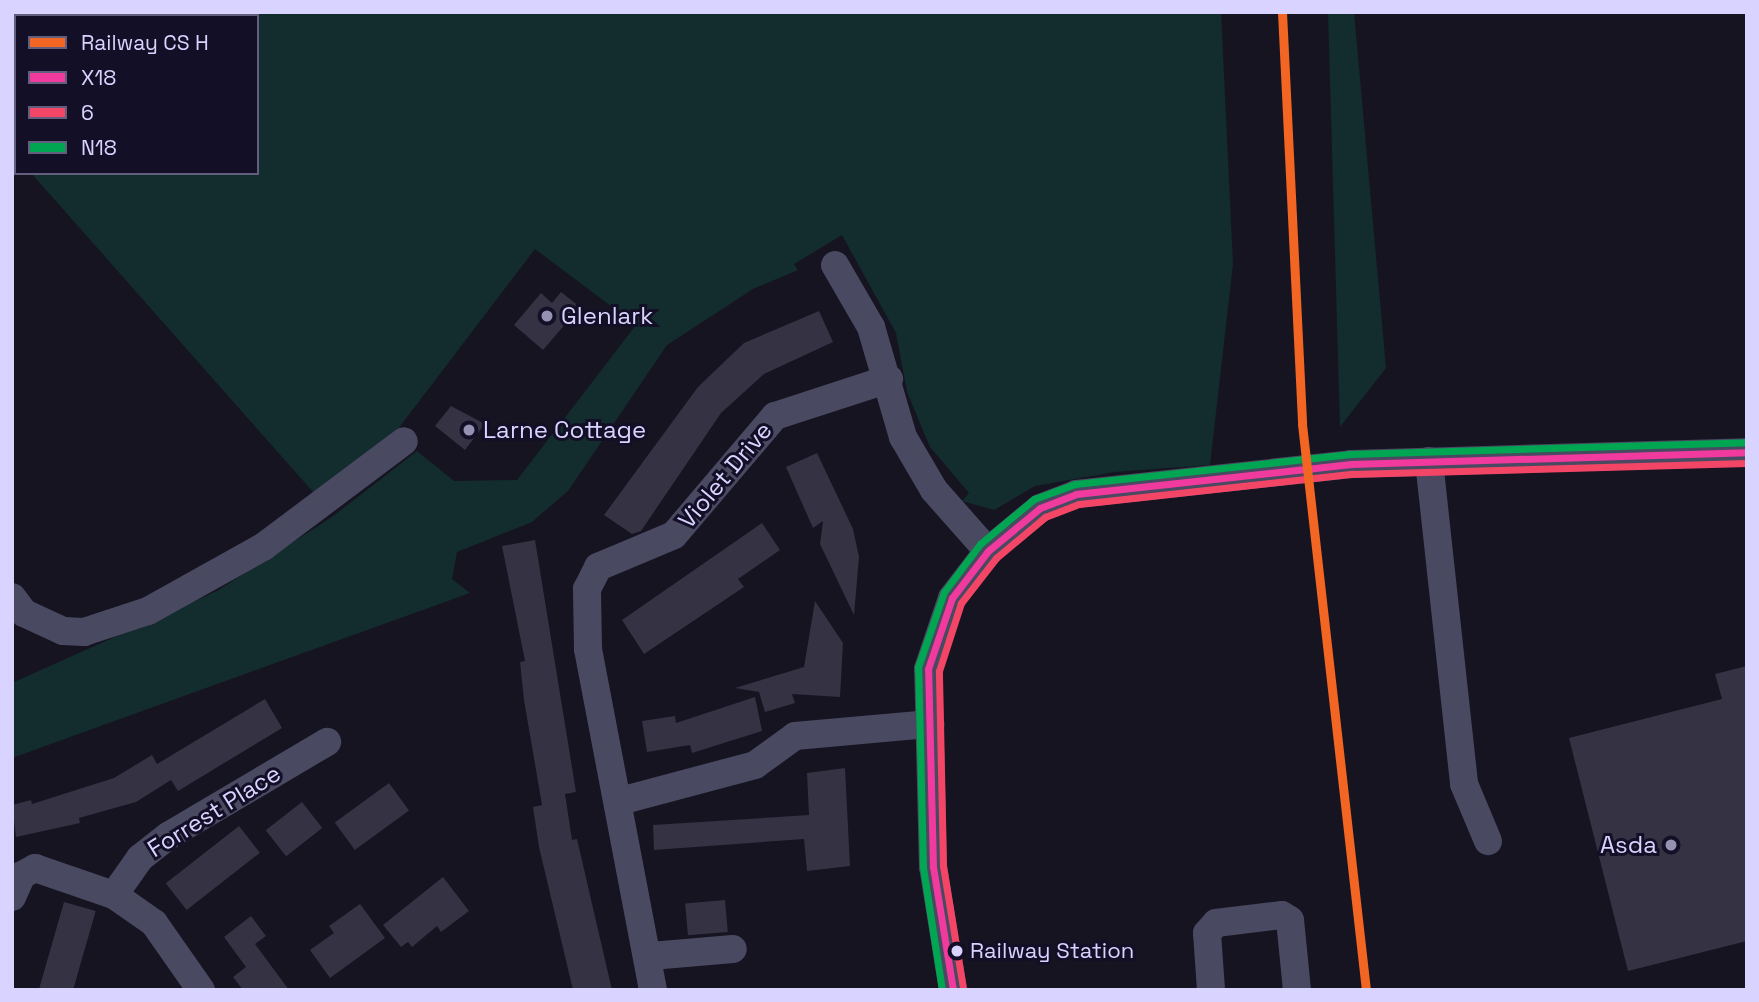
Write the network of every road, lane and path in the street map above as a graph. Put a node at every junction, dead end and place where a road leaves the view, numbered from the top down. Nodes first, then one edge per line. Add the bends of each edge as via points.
1 (835, 265) dead end
2 (889, 379) junction
3 (404, 441) dead end
4 (1747, 452) edge
5 (1429, 461) junction
6 (988, 551) junction
7 (12, 597) edge
8 (930, 724) junction
9 (327, 742) dead end
10 (620, 801) junction
11 (1488, 841) dead end
12 (114, 895) junction
13 (12, 897) edge
14 (733, 949) dead end
15 (651, 956) junction
16 (201, 990) edge
17 (653, 990) edge
18 (954, 990) edge
19 (1211, 990) edge
20 (1297, 990) edge

1 - 2 street via 871,327
2 - 6 street via 903,437 934,490
2 - 10 street, Violet Drive via 775,416 674,535 598,567 587,589 588,649
3 - 7 street via 262,547 148,611 84,632 63,631 24,613
4 - 5 street
5 - 6 street via 1351,464 1076,494 1040,508
5 - 11 street via 1464,784
6 - 8 street via 952,598 928,669
8 - 10 street via 795,736 755,765
8 - 18 street via 933,867
9 - 12 street, Forrest Place via 168,836 140,858
10 - 15 street, Violet Drive
12 - 13 street via 35,868 22,875
12 - 16 street via 154,923
14 - 15 street
15 - 17 street, Violet Drive
19 - 20 street via 1207,933 1216,923 1282,915 1290,920

